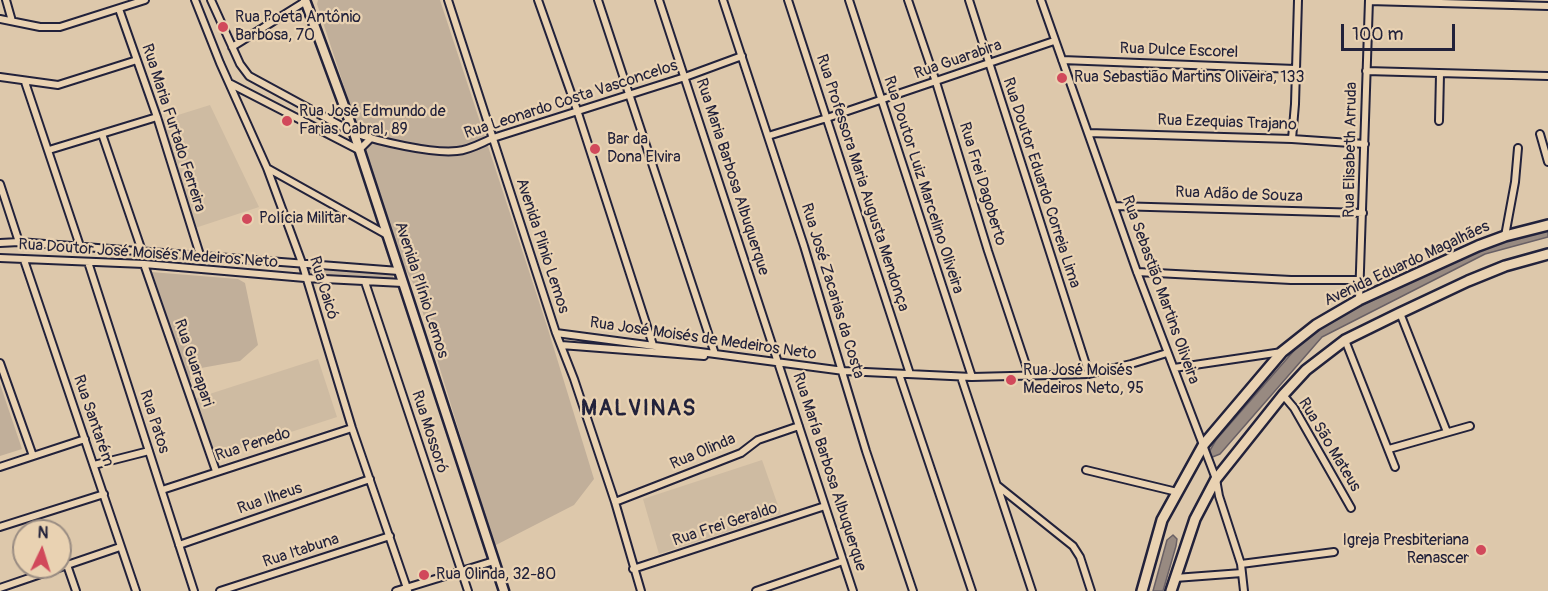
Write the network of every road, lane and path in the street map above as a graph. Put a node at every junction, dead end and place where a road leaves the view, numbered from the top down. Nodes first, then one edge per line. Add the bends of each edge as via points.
1 (6, 0) edge
2 (145, 0) edge
3 (195, 0) edge
4 (211, 0) edge
5 (448, 0) edge
6 (538, 0) edge
7 (598, 0) edge
8 (659, 0) edge
9 (723, 0) edge
10 (788, 0) edge
11 (849, 0) edge
12 (908, 0) edge
13 (969, 0) edge
14 (1041, 0) edge
15 (1298, 0) edge
16 (306, 1) edge
17 (1369, 1) edge
18 (1548, 6) edge
19 (119, 9) junction
20 (0, 19) edge
21 (12, 21) junction
22 (1054, 41) junction
23 (232, 47) junction
24 (742, 56) junction
25 (137, 60) junction
26 (1062, 60) junction
27 (988, 64) junction
28 (1295, 69) junction
29 (1366, 71) junction
30 (1440, 74) junction
31 (1548, 75) edge
32 (0, 77) edge
33 (685, 77) junction
34 (25, 82) junction
35 (936, 82) junction
36 (230, 84) junction
37 (629, 94) junction
38 (882, 100) junction
39 (578, 110) junction
40 (157, 117) junction
41 (827, 118) junction
42 (1439, 121) dead end
43 (354, 133) junction
44 (1088, 133) junction
45 (102, 134) junction
46 (1540, 134) dead end
47 (768, 136) junction
48 (370, 138) junction
49 (493, 138) junction
50 (1292, 139) junction
51 (1365, 144) junction
52 (1518, 148) dead end
53 (49, 150) junction
54 (359, 150) junction
55 (1548, 162) edge
56 (267, 168) junction
57 (0, 184) edge
58 (1114, 206) junction
59 (1363, 213) junction
60 (1548, 225) edge
61 (387, 235) junction
62 (1505, 236) junction
63 (19, 242) junction
64 (0, 243) edge
65 (80, 246) junction
66 (142, 251) junction
67 (1548, 254) edge
68 (200, 255) junction
69 (0, 258) edge
70 (24, 260) junction
71 (88, 262) junction
72 (302, 263) junction
73 (144, 264) junction
74 (399, 271) junction
75 (1137, 272) junction
76 (305, 278) junction
77 (1360, 280) junction
78 (365, 282) junction
79 (403, 284) junction
80 (1359, 300) junction
81 (1400, 313) junction
82 (556, 333) junction
83 (1345, 340) junction
84 (561, 345) junction
85 (653, 345) junction
86 (1167, 352) junction
87 (1282, 352) junction
88 (715, 354) junction
89 (779, 362) junction
90 (0, 363) edge
91 (1174, 368) junction
92 (844, 371) junction
93 (898, 374) junction
94 (910, 374) junction
95 (1089, 374) junction
96 (1030, 376) junction
97 (961, 377) junction
98 (972, 378) junction
99 (1283, 395) junction
100 (800, 426) junction
101 (1470, 426) dead end
102 (352, 428) junction
103 (1448, 432) junction
104 (85, 440) junction
105 (1204, 444) junction
106 (1389, 448) junction
107 (149, 451) junction
108 (33, 456) junction
109 (94, 465) junction
110 (0, 467) edge
111 (1395, 467) dead end
112 (1086, 470) dead end
113 (216, 471) junction
114 (370, 479) junction
115 (1216, 479) junction
116 (998, 486) junction
117 (162, 490) junction
118 (1177, 492) junction
119 (104, 494) junction
120 (615, 502) junction
121 (825, 506) junction
122 (1351, 508) dead end
123 (0, 527) edge
124 (390, 536) junction
125 (179, 545) junction
126 (120, 547) junction
127 (1334, 552) dead end
128 (494, 561) junction
129 (843, 561) junction
130 (72, 564) edge
131 (1241, 564) junction
132 (633, 569) junction
133 (461, 570) junction
134 (1242, 573) junction
135 (1175, 578) junction
136 (26, 579) edge
137 (13, 583) junction
138 (0, 588) edge
139 (407, 589) edge
140 (16, 591) edge
141 (135, 591) edge
142 (194, 591) edge
143 (220, 591) edge
144 (396, 591) edge
145 (468, 591) edge
146 (504, 591) edge
147 (641, 591) edge
148 (756, 591) edge
149 (854, 591) edge
150 (913, 591) edge
151 (972, 591) edge
152 (1032, 591) edge
153 (1091, 591) edge
154 (1142, 591) edge
155 (1171, 591) edge
156 (1244, 591) edge

1 - 21 street
2 - 19 street
3 - 36 street, Rua Caicó
4 - 23 street
5 - 49 street, Avenida Plinio Lemos
6 - 39 street
7 - 37 street
8 - 33 street, Rua Maria Barbosa Albuquerque
9 - 24 street, Rua José Zacarias da Costa
10 - 41 street, Rua Professora Maria Augusta Mendonça
11 - 38 street, Rua Doutor Luiz Marcelino Oliveira
12 - 35 street, Rua Frei Dagoberto
13 - 27 street, Rua Doutor Eduardo Correia Lima
14 - 22 street, Rua Sebastião Martins Oliveira
15 - 28 street
16 - 23 street
16 - 43 main road, Avenida Plínio Lemos
17 - 18 street
17 - 29 street, Rua Elisabeth Arruda
19 - 21 street via 60,27
19 - 25 street, Rua Maria Furtado Ferreira
20 - 21 street
22 - 26 street, Rua Sebastião Martins Oliveira
22 - 27 street, Rua Guarabira
23 - 43 street via 249,76
24 - 33 street, Rua Leonardo Costa Vasconcelos
24 - 47 street, Rua José Zacarias da Costa
25 - 34 street via 67,84
25 - 40 street, Rua Maria Furtado Ferreira
26 - 28 street, Rua Dulce Escorel
26 - 44 street, Rua Sebastião Martins Oliveira
27 - 35 street, Rua Guarabira
27 - 95 street, Rua Doutor Eduardo Correia Lima
28 - 50 street
29 - 30 street
29 - 51 street, Rua Elisabeth Arruda
30 - 31 street
30 - 42 street
32 - 34 street
33 - 37 street, Rua Leonardo Costa Vasconcelos
33 - 89 street, Rua Maria Barbosa Albuquerque
34 - 53 street
35 - 38 street, Rua Guarabira
35 - 96 street, Rua Frei Dagoberto
36 - 54 street
36 - 56 street, Rua Caicó
37 - 39 street, Rua Leonardo Costa Vasconcelos
37 - 88 street
38 - 41 street, Rua Guarabira
38 - 98 street, Rua Doutor Luiz Marcelino Oliveira
39 - 49 street, Rua Leonardo Costa Vasconcelos
39 - 85 street
40 - 45 street
40 - 68 street, Rua Maria Furtado Ferreira
41 - 47 street, Rua Guarabira
41 - 94 street, Rua Professora Maria Augusta Mendonça
43 - 48 street, Rua Leonardo Costa Vasconcelos
43 - 54 main road, Avenida Plínio Lemos
44 - 50 street, Rua Ezequias Trajano
44 - 58 street, Rua Sebastião Martins Oliveira
45 - 53 street
45 - 66 street
46 - 55 street
47 - 92 street, Rua José Zacarias da Costa
48 - 49 street, Rua Leonardo Costa Vasconcelos via 438,151 472,148
48 - 54 street
49 - 82 street, Avenida Plinio Lemos
50 - 51 street, Rua Ezequias Trajano
51 - 59 street, Rua Elisabeth Arruda
52 - 62 street
53 - 65 street
54 - 61 main road, Avenida Plínio Lemos
56 - 61 street
56 - 72 street, Rua Caicó
57 - 63 street
58 - 59 street, Rua Adão de Souza
58 - 75 street, Rua Sebastião Martins Oliveira
59 - 77 street, Rua Elisabeth Arruda
60 - 62 main road, Avenida Eduardo Magalhães
61 - 74 main road, Avenida Plínio Lemos
62 - 80 main road, Avenida Eduardo Magalhães
63 - 64 street, Rua Doutor José Moisés Medeiros Neto
63 - 65 street, Rua Doutor José Moisés Medeiros Neto
65 - 66 street, Rua Doutor José Moisés Medeiros Neto
66 - 68 street, Rua Doutor José Moisés Medeiros Neto
67 - 81 main road via 1468,280
68 - 72 street, Rua Doutor José Moisés Medeiros Neto
69 - 70 street, Rua Doutor José Moisés Medeiros Neto
70 - 71 street, Rua Doutor José Moisés Medeiros Neto
70 - 104 street, Rua Santarém
71 - 73 street, Rua Doutor José Moisés Medeiros Neto
71 - 107 street, Rua Patos
72 - 74 street, Rua Doutor José Moisés Medeiros Neto
72 - 76 street, Rua Caicó
73 - 76 street, Rua Doutor José Moisés Medeiros Neto
73 - 113 street, Rua Guarapari
74 - 79 main road, Avenida Plínio Lemos
75 - 77 street
75 - 86 street, Rua Sebastião Martins Oliveira
76 - 78 street, Rua Doutor José Moisés Medeiros Neto
76 - 102 street, Rua Caicó
77 - 80 street, Rua Elisabeth Arruda
78 - 79 street, Rua Doutor José Moisés Medeiros Neto
78 - 133 street, Rua Mossoró
79 - 128 main road, Avenida Plínio Lemos
80 - 87 main road, Avenida Eduardo Magalhães via 1316,325
81 - 83 main road
81 - 103 street
82 - 84 street, Avenida Plinio Lemos
82 - 85 street, Rua José Moisés de Medeiros Neto
83 - 99 main road via 1306,370
83 - 106 street
84 - 89 street
84 - 120 street, Avenida Plinio Lemos
85 - 88 street, Rua José Moisés de Medeiros Neto
86 - 91 street, Rua Sebastião Martins Oliveira
86 - 95 street, Rua José Moisés de Medeiros Neto
87 - 91 street
87 - 105 main road, Avenida Eduardo Magalhães
88 - 89 street, Rua José Moisés de Medeiros Neto
89 - 92 street, Rua José Moisés de Medeiros Neto
89 - 100 street, Rua María Barbosa Albuquerque
90 - 108 street
91 - 105 street, Rua Sebastião Martins Oliveira
92 - 93 street, Rua José Moisés de Medeiros Neto
92 - 150 street, Rua José Zacarias da Costa
93 - 94 street, Rua José Moisés de Medeiros Neto
93 - 151 street
94 - 97 street, Rua José Moisés de Medeiros Neto
95 - 96 street, Rua José Moisés de Medeiros Neto
96 - 98 street, Rua José Moisés de Medeiros Neto
97 - 98 street, Rua José Moisés de Medeiros Neto
97 - 116 street
99 - 115 main road
99 - 122 street, Rua São Mateus
100 - 120 street, Rua Olinda via 758,440 741,453
100 - 121 street, Rua María Barbosa Albuquerque
101 - 103 street
102 - 113 street, Rua Penedo
102 - 114 street, Rua Caicó
103 - 106 street
104 - 108 street
104 - 109 street, Rua Santarém
105 - 115 street, Rua Sebastião Martins Oliveira
105 - 118 main road, Avenida Eduardo Magalhães
106 - 111 street
107 - 109 street
107 - 117 street, Rua Patos
108 - 110 street
109 - 119 street, Rua Santarém
112 - 118 street
113 - 117 street, Rua Penedo
114 - 124 street, Rua Caicó
114 - 125 street, Rua Ilheus
115 - 131 street, Rua Sebastião Martins Oliveira
115 - 135 main road via 1195,519
116 - 152 street
116 - 153 street via 1072,546 1080,557
117 - 125 street, Rua Patos
118 - 154 main road, Avenida Eduardo Magalhães via 1162,520
119 - 123 street
119 - 126 street, Rua Santarém
120 - 132 street, Avenida Plinio Lemos
121 - 129 street, Rua María Barbosa Albuquerque
121 - 132 street, Rua Frei Geraldo
124 - 139 street, Rua Caicó
124 - 143 street, Rua Itabuna
125 - 142 street, Rua Patos
126 - 130 street
126 - 141 street, Rua Santarém
127 - 131 street
128 - 133 street
128 - 146 main road, Avenida Plínio Lemos
129 - 148 street
129 - 149 street, Rua María Barbosa Albuquerque
131 - 134 street, Rua Sebastião Martins Oliveira
132 - 147 street
133 - 139 street
133 - 145 street, Rua Mossoró
134 - 135 street
134 - 156 street, Rua Sebastião Martins Oliveira
135 - 155 main road
136 - 137 street
137 - 138 street
137 - 140 street
139 - 144 street

